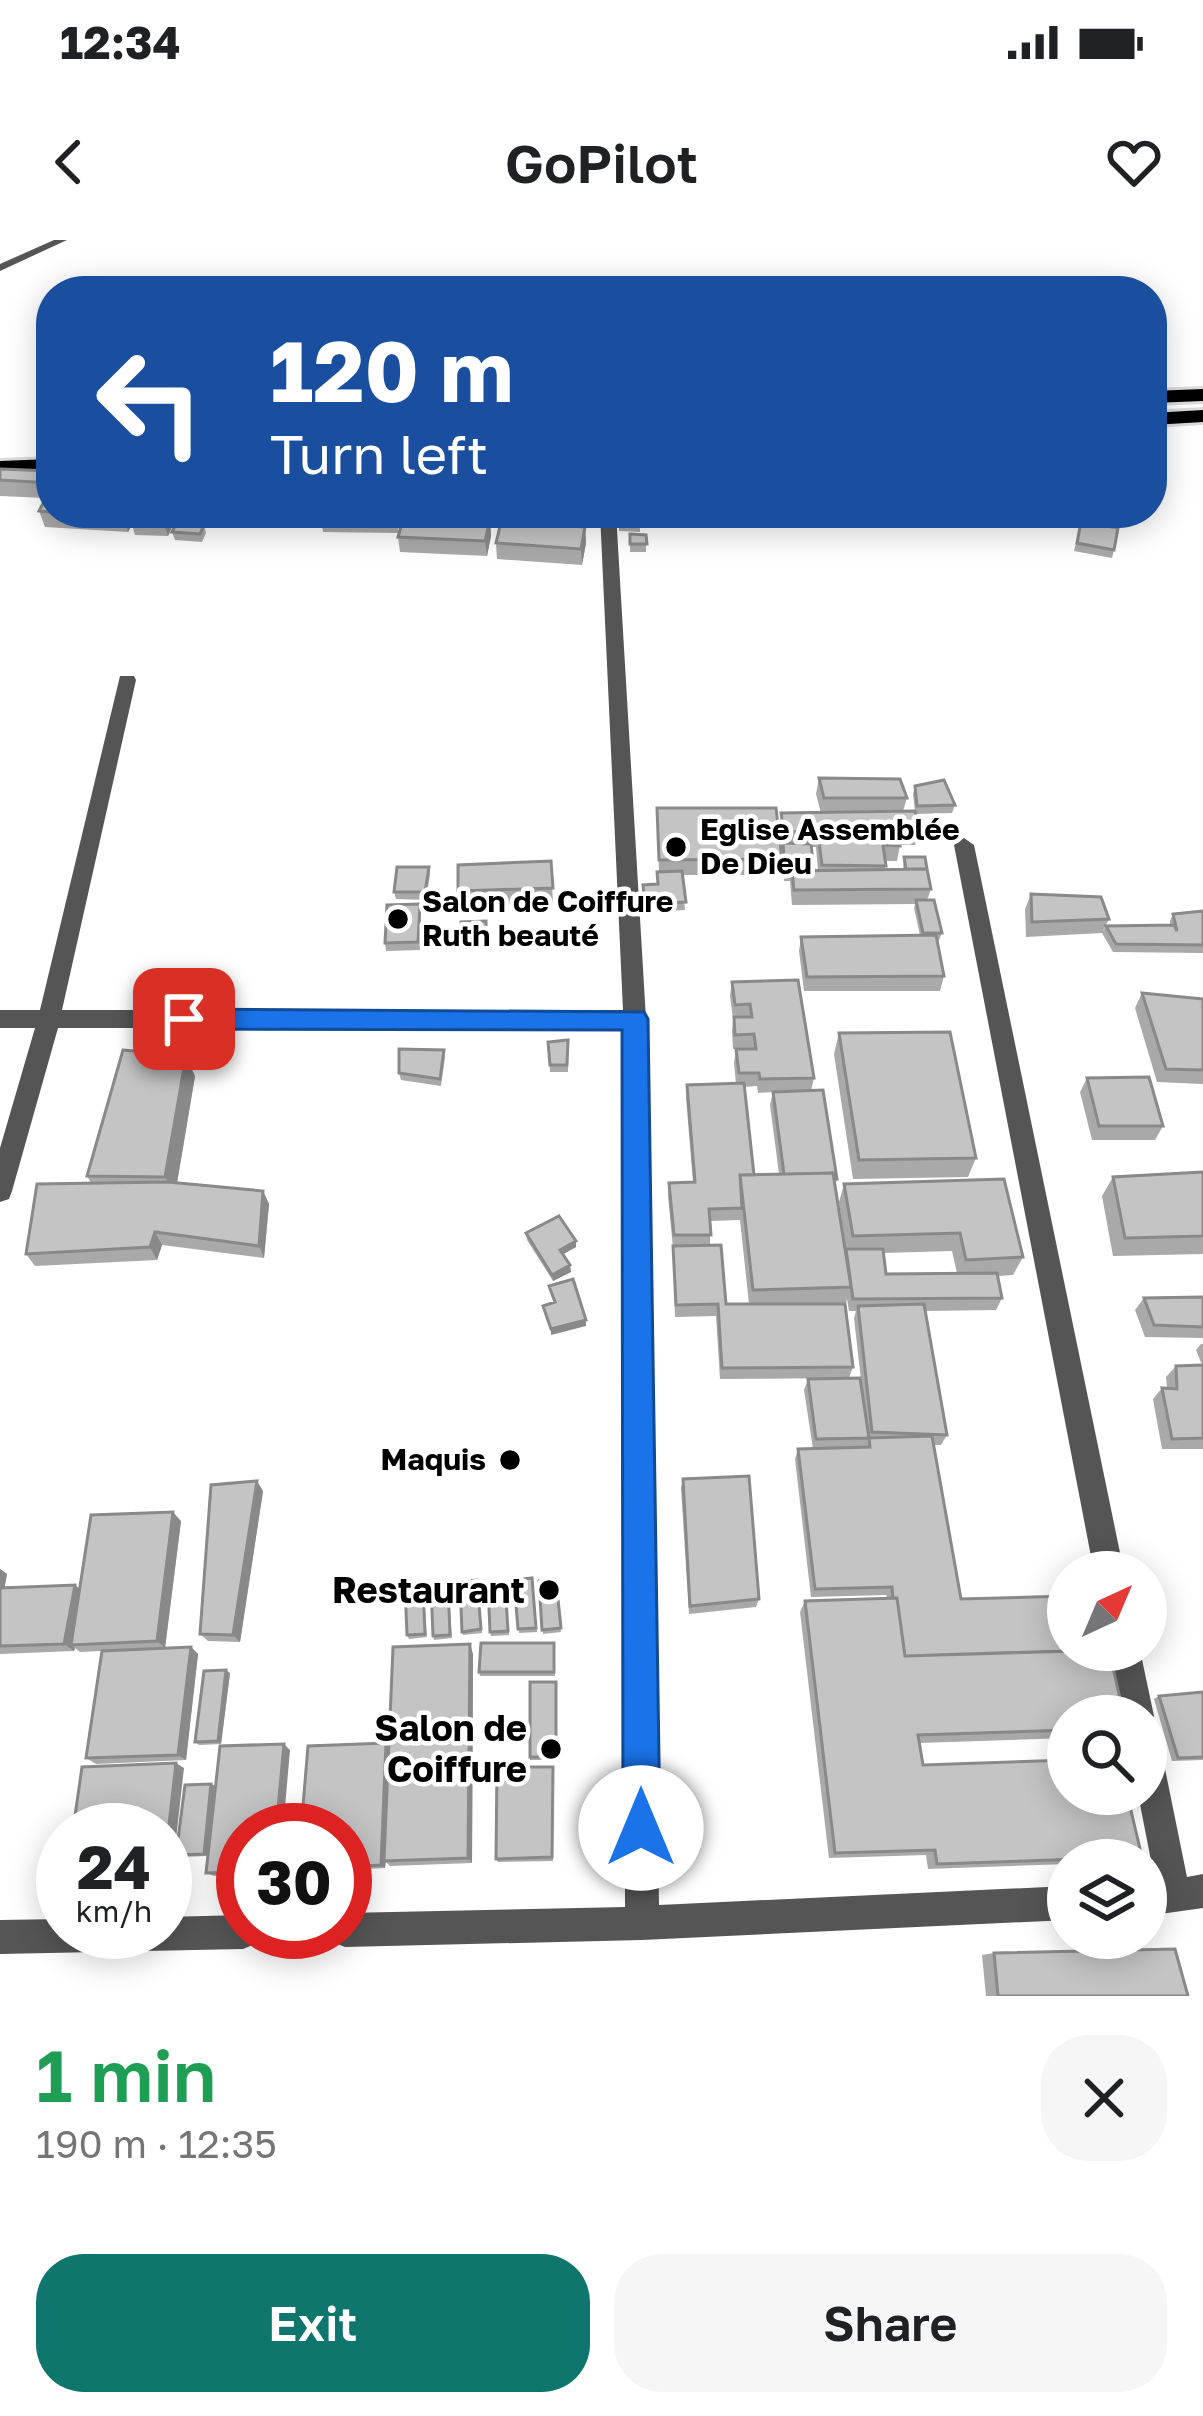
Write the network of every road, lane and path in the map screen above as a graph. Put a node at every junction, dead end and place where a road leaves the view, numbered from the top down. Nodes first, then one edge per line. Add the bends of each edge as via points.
1 (62, 240) edge
2 (0, 268) edge
3 (1203, 395) edge
4 (1167, 397) edge
5 (1203, 416) edge
6 (1167, 417) edge
7 (36, 451) edge
8 (0, 452) edge
9 (36, 466) edge
10 (0, 467) edge
11 (609, 528) edge
12 (127, 680) dead end
13 (964, 845) dead end
14 (0, 1019) edge
15 (49, 1019) junction
16 (635, 1019) junction
17 (0, 1191) edge
18 (1105, 1551) edge
19 (1158, 1815) edge
20 (1174, 1895) edge
21 (1047, 1904) edge
22 (642, 1923) junction
23 (372, 1929) edge
24 (216, 1933) edge
25 (0, 1937) edge

1 - 2 lane
3 - 4 main road
5 - 6 main road
7 - 8 main road
9 - 10 main road
11 - 16 street
12 - 15 street
13 - 18 street
14 - 15 street
15 - 16 street
15 - 17 street
16 - 22 street
19 - 20 street
21 - 22 street
22 - 23 street
24 - 25 street

